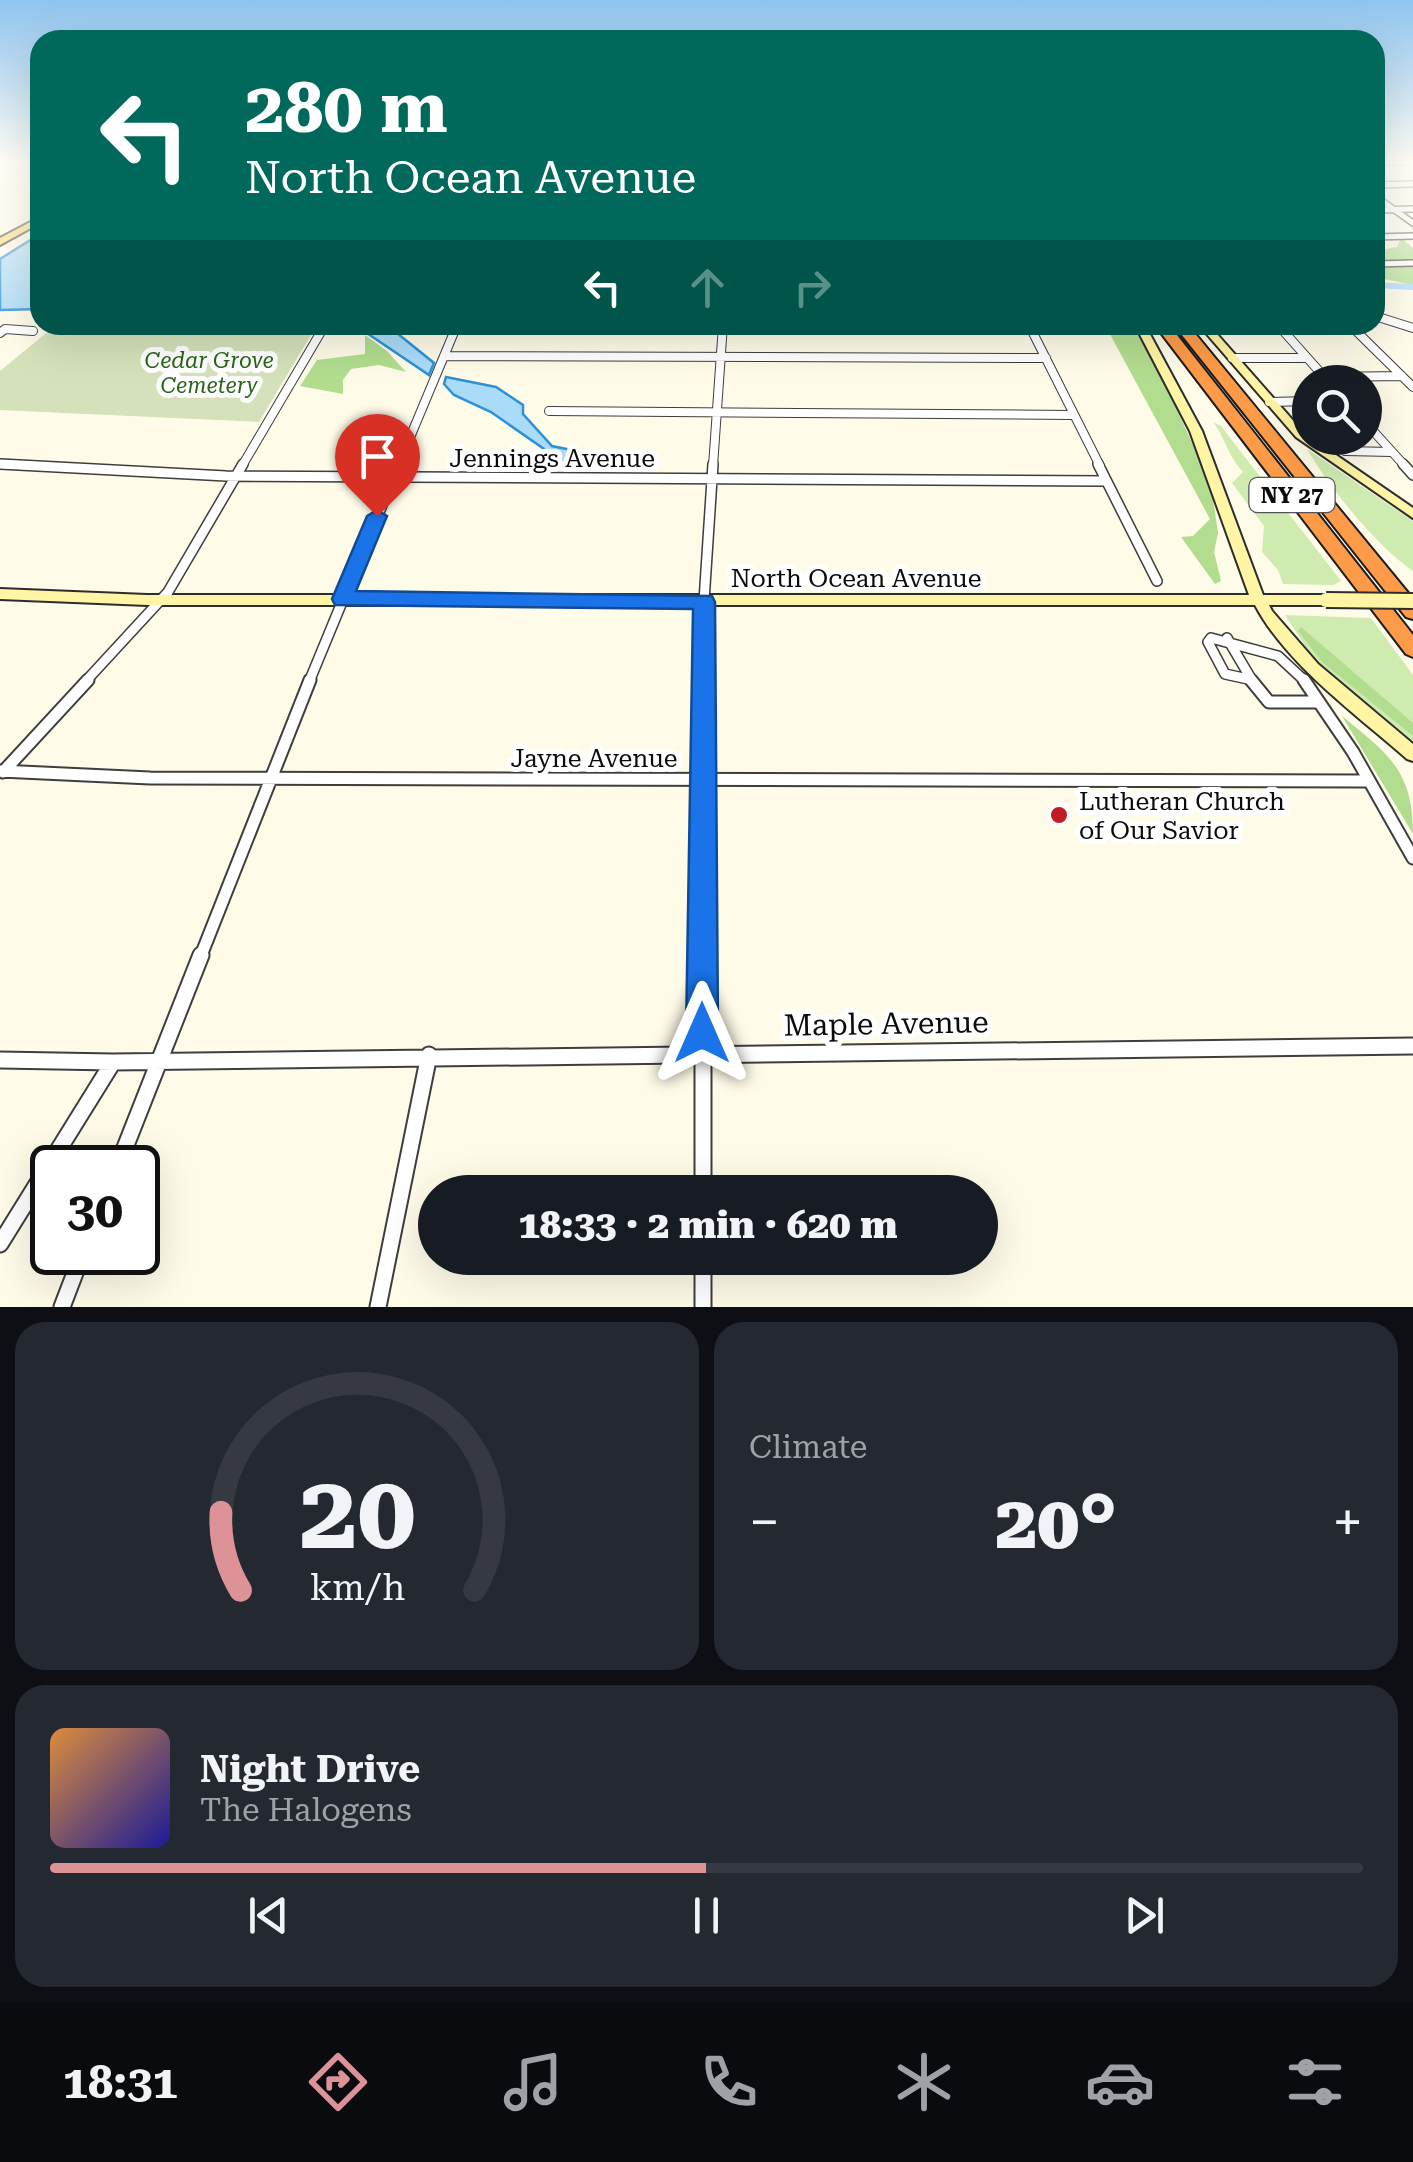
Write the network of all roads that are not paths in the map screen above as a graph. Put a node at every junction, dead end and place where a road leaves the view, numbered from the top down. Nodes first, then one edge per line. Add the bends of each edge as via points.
1 (30, 228) edge
2 (1385, 236) edge
3 (1413, 236) edge
4 (0, 244) edge
5 (1413, 263) edge
6 (1385, 264) edge
7 (1385, 319) edge
8 (1413, 328) edge
9 (30, 331) edge
10 (0, 333) edge
11 (319, 335) edge
12 (453, 335) edge
13 (722, 335) edge
14 (1034, 335) edge
15 (1145, 335) edge
16 (1174, 335) edge
17 (1174, 335) edge
18 (1212, 335) edge
19 (1287, 335) edge
20 (1360, 335) edge
21 (444, 356) junction
22 (721, 356) junction
23 (1046, 358) junction
24 (1232, 358) junction
25 (1308, 358) junction
26 (1314, 365) edge
27 (1402, 376) junction
28 (1382, 377) edge
29 (1413, 387) edge
30 (1269, 402) junction
31 (1292, 402) edge
32 (549, 411) dead end
33 (717, 412) junction
34 (1073, 415) junction
35 (1382, 441) edge
36 (1382, 452) edge
37 (1392, 452) junction
38 (0, 464) edge
39 (1413, 475) edge
40 (235, 476) junction
41 (393, 477) junction
42 (712, 479) junction
43 (1105, 481) junction
44 (1409, 508) edge
45 (1157, 581) dead end
46 (0, 594) edge
47 (160, 599) junction
48 (342, 599) junction
49 (1258, 599) junction
50 (1413, 601) edge
51 (704, 602) junction
52 (1413, 612) edge
53 (1226, 637) junction
54 (1413, 649) edge
55 (1248, 679) junction
56 (1319, 702) junction
57 (1413, 754) edge
58 (1, 772) edge
59 (270, 778) junction
60 (703, 781) junction
61 (1367, 781) junction
62 (1413, 858) edge
63 (1413, 1046) edge
64 (702, 1054) junction
65 (429, 1055) junction
66 (0, 1060) edge
67 (159, 1061) junction
68 (113, 1062) junction
69 (126, 1145) edge
70 (703, 1175) edge
71 (0, 1244) edge
72 (74, 1275) edge
73 (703, 1275) edge
74 (62, 1307) edge
75 (378, 1307) edge
76 (703, 1307) edge

1 - 4 main road
2 - 3 street
5 - 6 street
7 - 8 street
9 - 10 street
11 - 40 street
12 - 21 street
13 - 22 street
14 - 23 street
15 - 49 main road via 1196,431
16 - 52 highway, NY 27
17 - 54 highway, NY 27
18 - 24 main road
19 - 25 street
20 - 27 street
21 - 22 street
21 - 41 street
22 - 23 street
22 - 33 street
23 - 34 street
24 - 25 street
24 - 30 main road
25 - 26 street
27 - 28 street
27 - 29 street
30 - 31 street
30 - 44 main road via 1313,446
32 - 33 street
33 - 34 street
33 - 42 street
34 - 43 street
35 - 37 street
36 - 37 street
37 - 39 street
38 - 40 street, Jennings Avenue
40 - 41 street, Jennings Avenue
40 - 47 street
41 - 42 street, Jennings Avenue
41 - 48 street
42 - 43 street, Jennings Avenue
42 - 51 street
43 - 45 street
46 - 47 main road, North Ocean Avenue
47 - 48 main road, North Ocean Avenue
47 - 58 street
48 - 51 main road, North Ocean Avenue
48 - 59 street
49 - 50 main road, North Ocean Avenue, bridge
49 - 51 main road, North Ocean Avenue
49 - 57 main road via 1313,668
51 - 60 street
53 - 55 street
53 - 55 street via 1208,642 1225,674
53 - 56 street via 1277,655
55 - 56 street via 1269,702
56 - 61 street
58 - 59 street, Jayne Avenue
59 - 60 street, Jayne Avenue
59 - 67 street
60 - 61 street, Jayne Avenue
60 - 64 street
61 - 62 street
63 - 64 street, Maple Avenue
64 - 65 street, Maple Avenue
64 - 70 street
65 - 67 street, Maple Avenue
65 - 75 street
66 - 68 street, Maple Avenue
67 - 68 street, Maple Avenue
67 - 69 street
68 - 71 street
72 - 74 street
73 - 76 street

